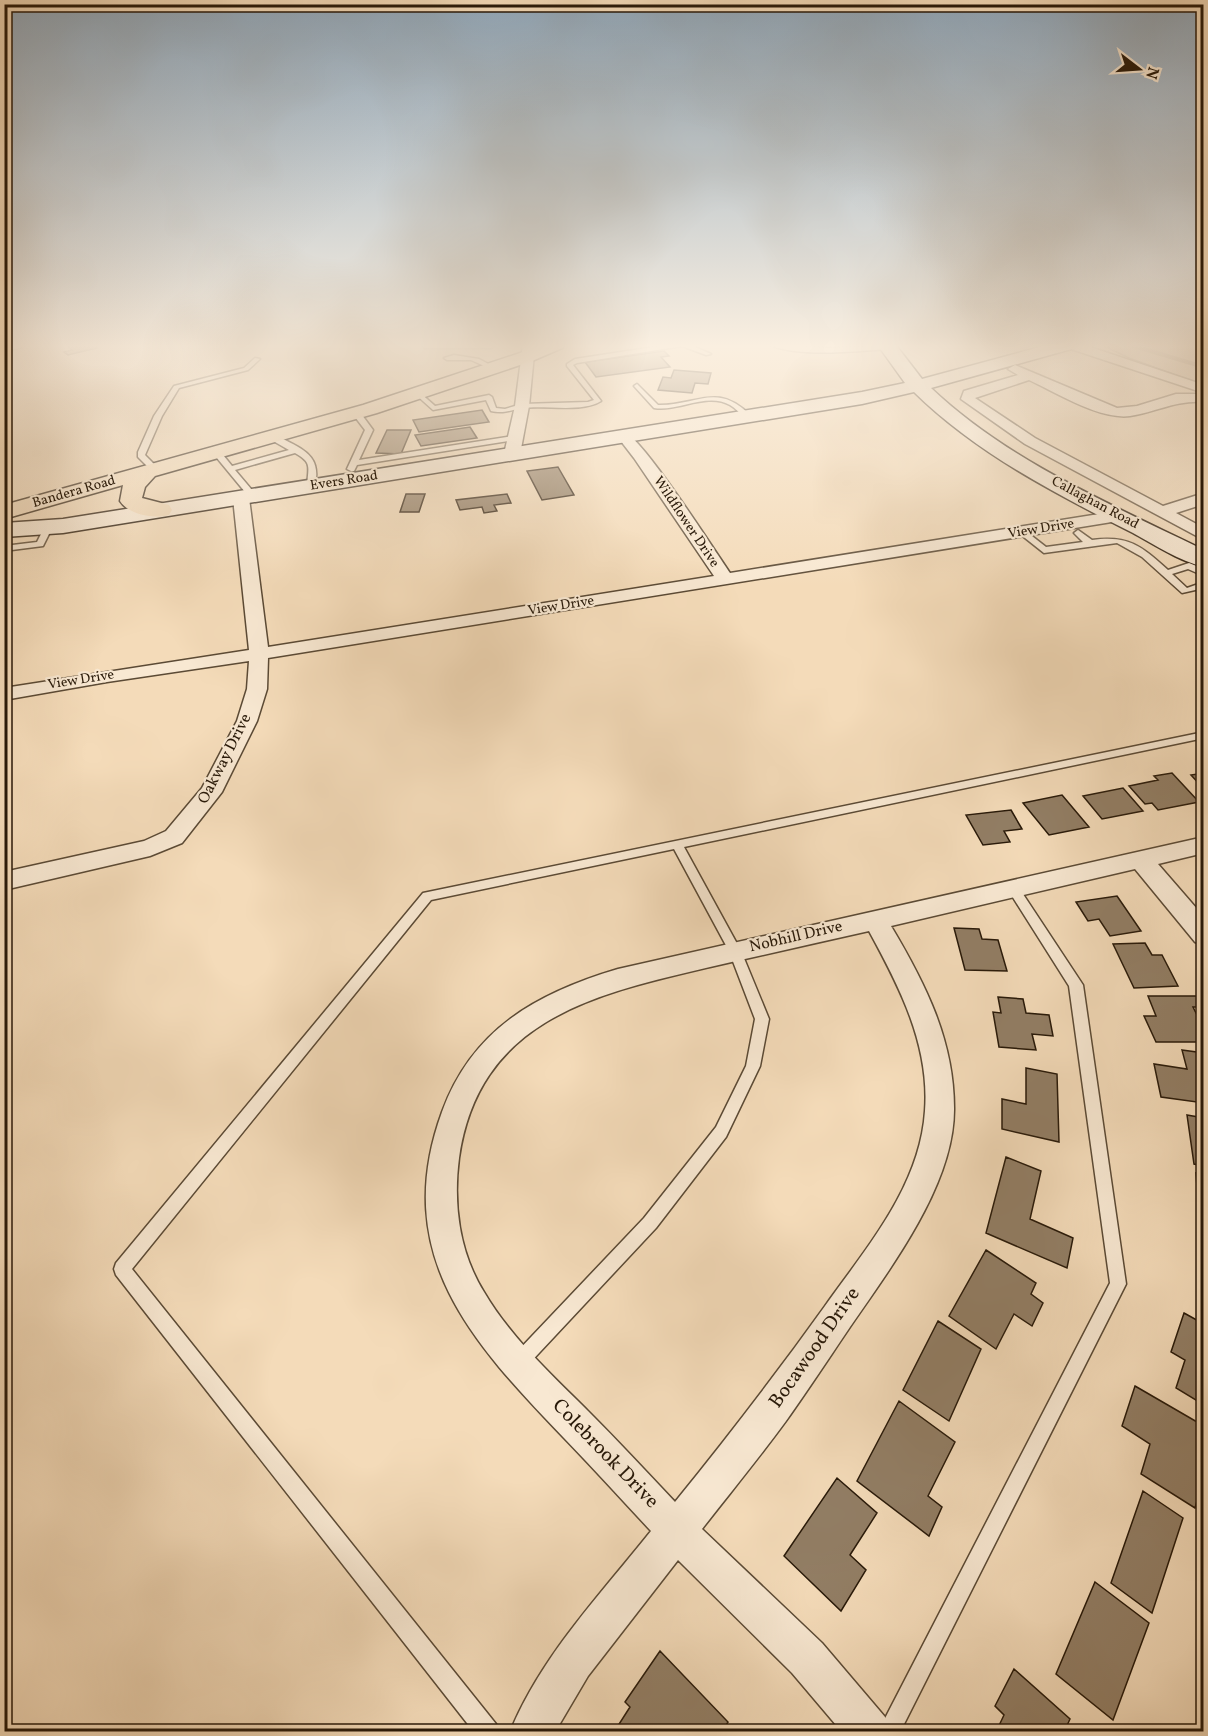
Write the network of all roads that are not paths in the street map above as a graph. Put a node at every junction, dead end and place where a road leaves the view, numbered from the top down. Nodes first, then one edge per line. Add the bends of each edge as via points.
1 (154, 425) edge
2 (312, 425) edge
3 (365, 425) edge
4 (518, 425) edge
5 (692, 425) edge
6 (966, 425) edge
7 (1005, 425) edge
8 (271, 436) junction
9 (624, 436) junction
10 (513, 446) junction
11 (296, 450) junction
12 (216, 452) junction
13 (230, 469) junction
14 (151, 470) junction
15 (355, 471) junction
16 (311, 486) junction
17 (247, 497) junction
18 (1203, 498) edge
19 (160, 510) junction
20 (4, 512) edge
21 (1163, 512) junction
22 (1118, 516) junction
23 (1180, 523) junction
24 (1023, 532) junction
25 (1202, 532) edge
26 (1078, 533) dead end
27 (1152, 533) junction
28 (16, 537) edge
29 (4, 543) edge
30 (1090, 543) junction
31 (4, 549) edge
32 (1203, 560) edge
33 (1203, 573) edge
34 (1165, 574) junction
35 (726, 580) junction
36 (1203, 585) edge
37 (259, 654) junction
38 (4, 694) edge
39 (1203, 735) edge
40 (677, 844) junction
41 (1203, 844) edge
42 (1140, 859) junction
43 (4, 881) edge
44 (1013, 888) junction
45 (875, 919) junction
46 (1203, 935) edge
47 (735, 951) junction
48 (449, 1128) joint
49 (518, 1363) junction
50 (677, 1530) junction
51 (488, 1731) edge
52 (531, 1731) edge
53 (870, 1731) edge
54 (888, 1731) edge

1 - 14 lane via 141,452
2 - 8 main road, Bandera Road
3 - 15 lane via 369,430
4 - 10 street
5 - 9 main road, Evers Road
6 - 22 main road, Callaghan Road via 997,447
7 - 21 street, Callaghan Road
8 - 11 lane
8 - 12 main road, Bandera Road
9 - 10 main road, Evers Road
9 - 35 street, Wildflower Drive
10 - 15 main road, Evers Road
11 - 13 lane
11 - 16 lane via 312,463
12 - 13 lane
12 - 14 main road, Bandera Road
13 - 17 lane
14 - 19 main road via 134,485 131,501
14 - 20 main road, Bandera Road
15 - 16 main road, Evers Road
16 - 17 main road, Evers Road
17 - 19 main road, Evers Road
17 - 37 street, Oakway Drive
18 - 21 street
19 - 28 main road, Evers Road
21 - 23 street, Callaghan Road
22 - 24 street, View Drive
22 - 27 main road, Callaghan Road
23 - 25 street, Callaghan Road
23 - 27 street
24 - 30 lane via 1044,550
24 - 35 street, View Drive
26 - 30 lane
27 - 32 main road, Callaghan Road
28 - 29 lane
28 - 31 lane
30 - 34 lane via 1125,543
33 - 34 lane via 1189,566
34 - 36 lane via 1185,591
35 - 37 street, View Drive
37 - 38 street, View Drive
37 - 43 street, Oakway Drive via 257,689 247,721 211,792 174,837 150,848
39 - 40 lane
40 - 47 lane
40 - 51 lane via 427,896 122,1269
41 - 42 street, Nobhill Drive
42 - 44 street, Nobhill Drive
42 - 46 street
44 - 45 street, Nobhill Drive
44 - 54 lane via 1077,985 1118,1284
45 - 47 street, Nobhill Drive
45 - 50 street, Bocawood Drive via 929,1029 937,1060 940,1110 934,1152 912,1204 888,1244 771,1410
47 - 48 street, Nobhill Drive via 591,987 546,1008 510,1034 480,1067
47 - 49 lane via 762,1019 753,1066 721,1132 650,1223
48 - 49 street, Colebrook Drive via 443,1151 439,1206 448,1252 470,1302
49 - 50 street, Colebrook Drive
50 - 52 street, Bocawood Drive via 573,1662
50 - 53 street, Colebrook Drive via 806,1657

